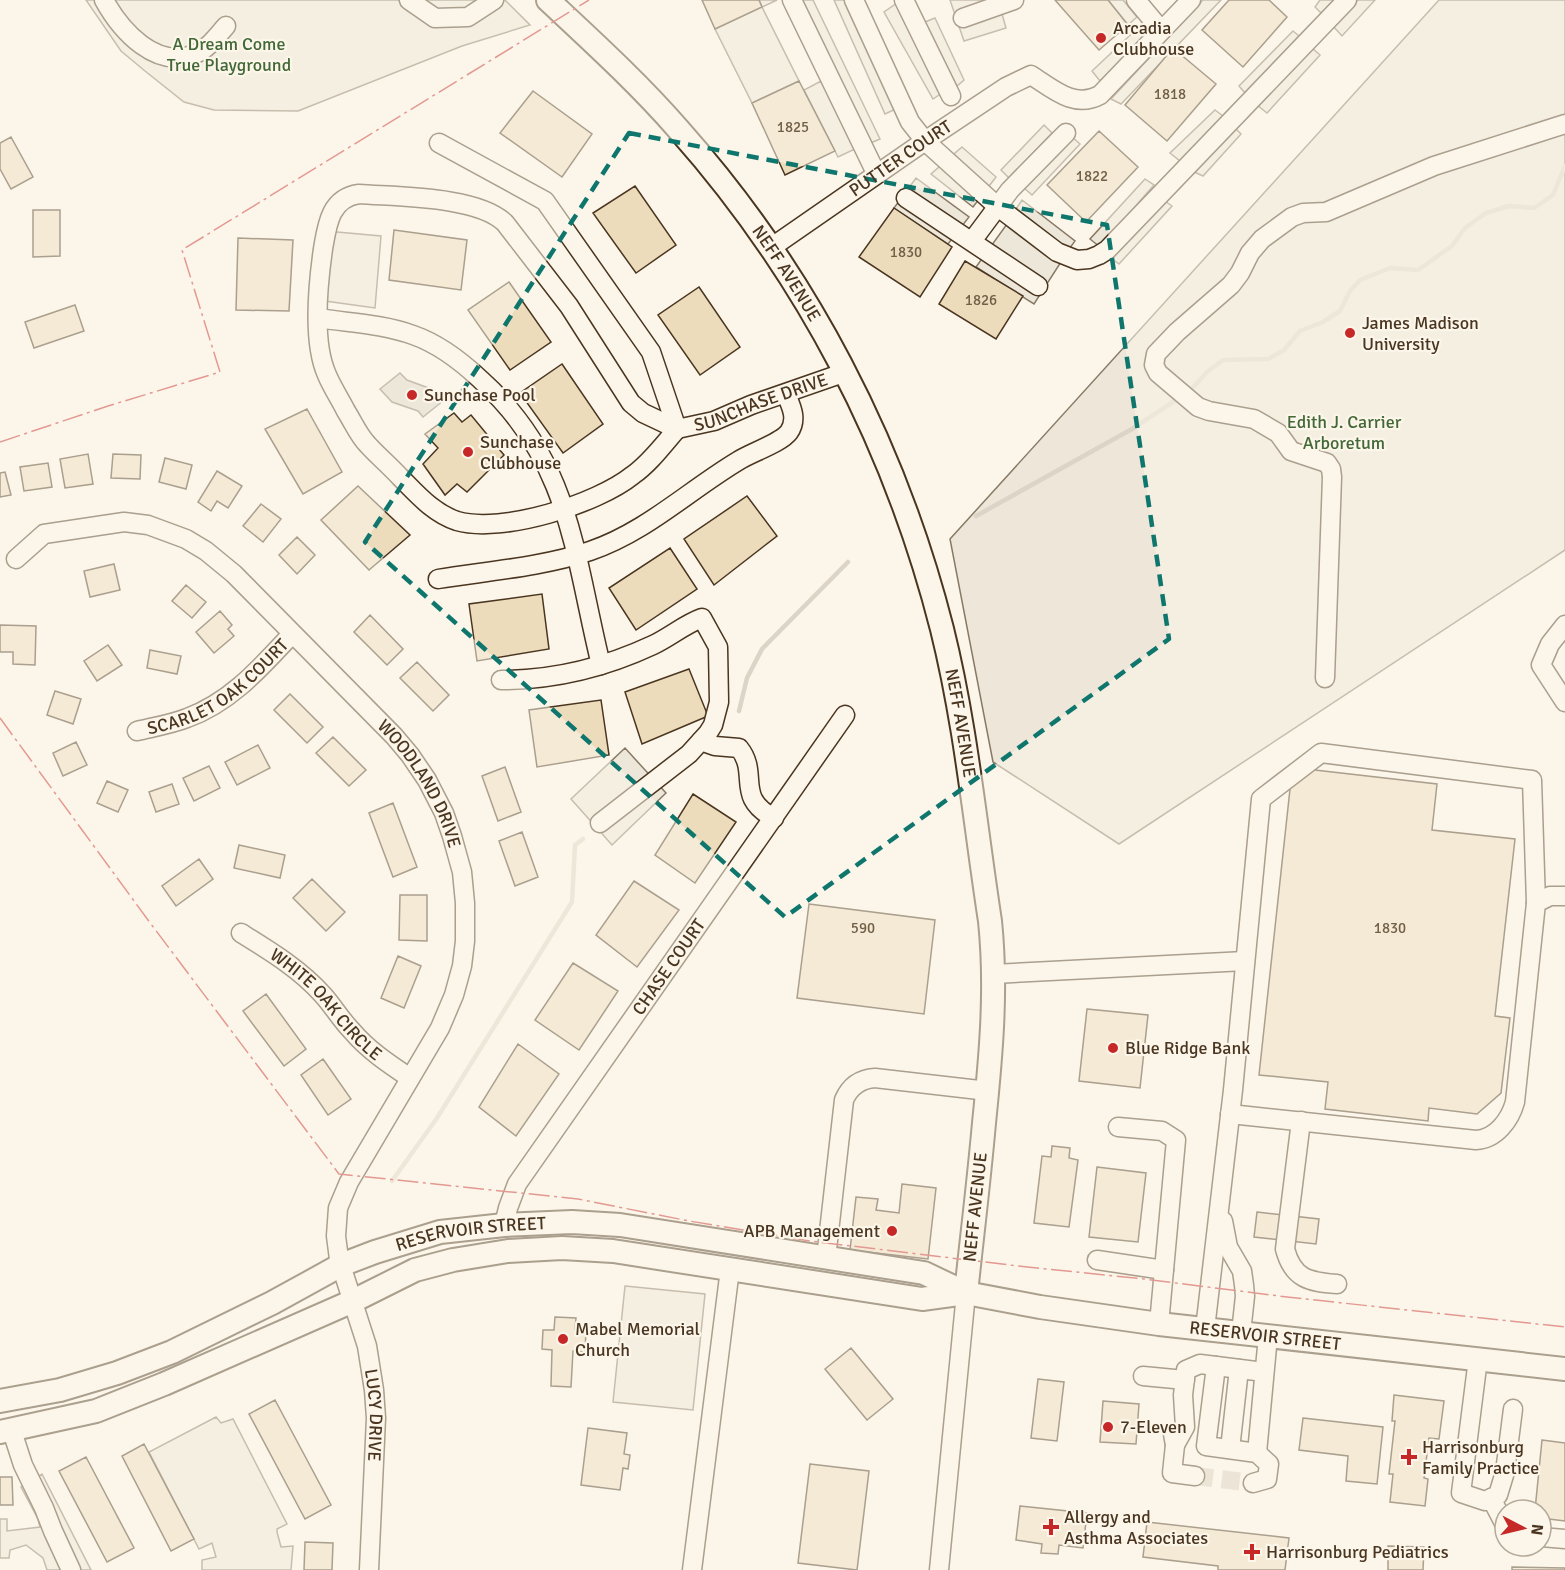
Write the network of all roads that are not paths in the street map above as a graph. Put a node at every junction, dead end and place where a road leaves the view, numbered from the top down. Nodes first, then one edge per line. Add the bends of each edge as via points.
1 (104, 0) edge
2 (409, 0) edge
3 (494, 0) edge
4 (548, 0) edge
5 (792, 0) edge
6 (854, 0) edge
7 (904, 0) edge
8 (1014, 0) edge
9 (1136, 0) edge
10 (1191, 0) edge
11 (1347, 0) edge
12 (963, 18) dead end
13 (226, 26) dead end
14 (1161, 30) junction
15 (951, 96) dead end
16 (1565, 124) edge
17 (1066, 134) dead end
18 (925, 141) junction
19 (439, 142) dead end
20 (876, 173) junction
21 (906, 198) dead end
22 (998, 207) junction
23 (972, 241) junction
24 (772, 248) junction
25 (1038, 285) dead end
26 (318, 318) junction
27 (846, 372) junction
28 (786, 394) junction
29 (677, 429) junction
30 (565, 509) junction
31 (577, 555) junction
32 (16, 559) dead end
33 (438, 579) dead end
34 (1565, 625) edge
35 (292, 634) junction
36 (601, 665) junction
37 (1325, 678) dead end
38 (501, 680) dead end
39 (1565, 702) edge
40 (846, 715) dead end
41 (137, 731) dead end
42 (701, 741) junction
43 (774, 818) junction
44 (600, 823) dead end
45 (1565, 896) edge
46 (1536, 903) junction
47 (241, 933) dead end
48 (1245, 961) junction
49 (994, 974) junction
50 (410, 1078) junction
51 (988, 1091) junction
52 (1230, 1114) junction
53 (1301, 1121) junction
54 (1118, 1127) dead end
55 (1220, 1195) junction
56 (504, 1225) junction
57 (826, 1258) junction
58 (1097, 1260) dead end
59 (341, 1265) junction
60 (730, 1269) junction
61 (1164, 1270) junction
62 (1337, 1284) dead end
63 (966, 1293) junction
64 (353, 1301) junction
65 (1159, 1324) junction
66 (1204, 1329) junction
67 (1241, 1333) junction
68 (1268, 1336) junction
69 (1478, 1359) junction
70 (1216, 1366) junction
71 (1239, 1369) junction
72 (1565, 1369) edge
73 (1264, 1372) junction
74 (1143, 1376) dead end
75 (1184, 1388) junction
76 (0, 1401) edge
77 (1513, 1409) dead end
78 (6, 1431) edge
79 (1230, 1449) junction
80 (1257, 1453) junction
81 (1195, 1476) tunnel mouth
82 (1253, 1484) dead end
83 (1491, 1498) junction
84 (1493, 1502) edge
85 (71, 1570) edge
86 (369, 1570) edge
87 (692, 1570) edge
88 (939, 1570) edge

1 - 13 street via 122,28 147,50 159,55 177,58 196,54
2 - 3 street via 435,18 468,17
4 - 24 main road, NEFF AVENUE via 678,128
5 - 20 street
6 - 18 street via 910,122
7 - 15 street
8 - 12 street
9 - 14 street
10 - 14 street
11 - 22 street via 1099,255 1089,259 1067,258
14 - 18 street, PUTTER COURT via 1092,100 1073,100 1031,75 1006,87
16 - 37 street via 1434,166 1326,212 1292,217 1262,239 1231,285 1156,354 1158,373 1198,407 1264,423 1278,433 1291,451 1330,467
17 - 22 street
18 - 20 street, PUTTER COURT
18 - 22 street
19 - 29 street via 545,201 651,352
20 - 24 street, PUTTER COURT
21 - 23 street
22 - 23 street
23 - 25 street
24 - 27 main road, NEFF AVENUE
26 - 29 street via 326,231 329,216 340,201 359,194 477,207 503,221 524,246 632,403 648,416
26 - 30 street via 400,331 428,341 456,359 494,392 525,429 547,465
26 - 30 street via 320,350 327,375 366,444 435,510 459,521 482,524
27 - 28 street, SUNCHASE DRIVE
27 - 49 main road, NEFF AVENUE via 906,508 942,632 958,708 990,921
28 - 29 street, SUNCHASE DRIVE via 714,421
28 - 31 street via 793,421 784,438 736,462 644,525
29 - 30 street via 628,479
30 - 31 street
31 - 33 street
31 - 36 street
32 - 35 street, WOODLAND DRIVE via 44,534 124,522 148,525 186,539 220,562
34 - 39 street via 1550,644 1541,666
35 - 41 street, SCARLET OAK COURT via 226,698 186,719
35 - 50 street, WOODLAND DRIVE via 410,755 439,802 458,854 465,903 462,966 448,1012
36 - 38 street via 553,676
36 - 42 street via 653,645 702,618 718,647 719,702 708,733
40 - 43 street, CHASE COURT
42 - 43 street via 739,748 745,755 755,805
42 - 44 street
43 - 56 street, CHASE COURT via 517,1184
45 - 46 street via 1550,896
46 - 48 street via 1532,780 1321,753 1261,799
46 - 53 street via 1515,1102 1500,1129 1476,1140
47 - 50 street, WHITE OAK CIRCLE via 300,973 366,1046
48 - 49 street
48 - 52 street
49 - 51 main road, NEFF AVENUE
50 - 59 street, WOODLAND DRIVE via 342,1197 336,1220
51 - 57 street via 875,1078 853,1085 844,1100
51 - 63 main road, NEFF AVENUE
52 - 53 street
52 - 55 street
53 - 62 street via 1285,1249 1289,1263 1303,1277
54 - 61 street via 1162,1131 1176,1140
55 - 66 street
55 - 67 street via 1228,1247 1242,1271 1245,1296
56 - 57 main road, RESERVOIR STREET via 572,1221 620,1225
56 - 59 main road, RESERVOIR STREET via 440,1232
57 - 63 main road, RESERVOIR STREET via 924,1273
58 - 61 street
59 - 64 street, LUCY DRIVE
59 - 76 main road, RESERVOIR STREET via 172,1352 60,1390
60 - 63 main road, RESERVOIR STREET via 922,1299
60 - 64 main road, RESERVOIR STREET via 613,1251 508,1251 415,1270
60 - 87 street
61 - 65 street
63 - 65 main road, RESERVOIR STREET
63 - 88 street, NEFF AVENUE
64 - 78 main road, RESERVOIR STREET via 96,1411
64 - 86 street, LUCY DRIVE via 367,1346 375,1399
65 - 66 main road, RESERVOIR STREET
66 - 67 main road, RESERVOIR STREET
67 - 68 main road, RESERVOIR STREET
68 - 69 main road, RESERVOIR STREET
68 - 73 street
69 - 72 main road, RESERVOIR STREET
69 - 83 street via 1461,1492 1485,1501
70 - 71 street
70 - 75 street via 1200,1364 1186,1370
70 - 79 street via 1206,1446
71 - 73 street
71 - 79 street
73 - 80 street
74 - 75 street
75 - 81 street via 1175,1412 1172,1473
77 - 83 street via 1505,1472 1498,1495
78 - 85 street
79 - 80 street
80 - 82 street via 1269,1464 1267,1479
83 - 84 street

